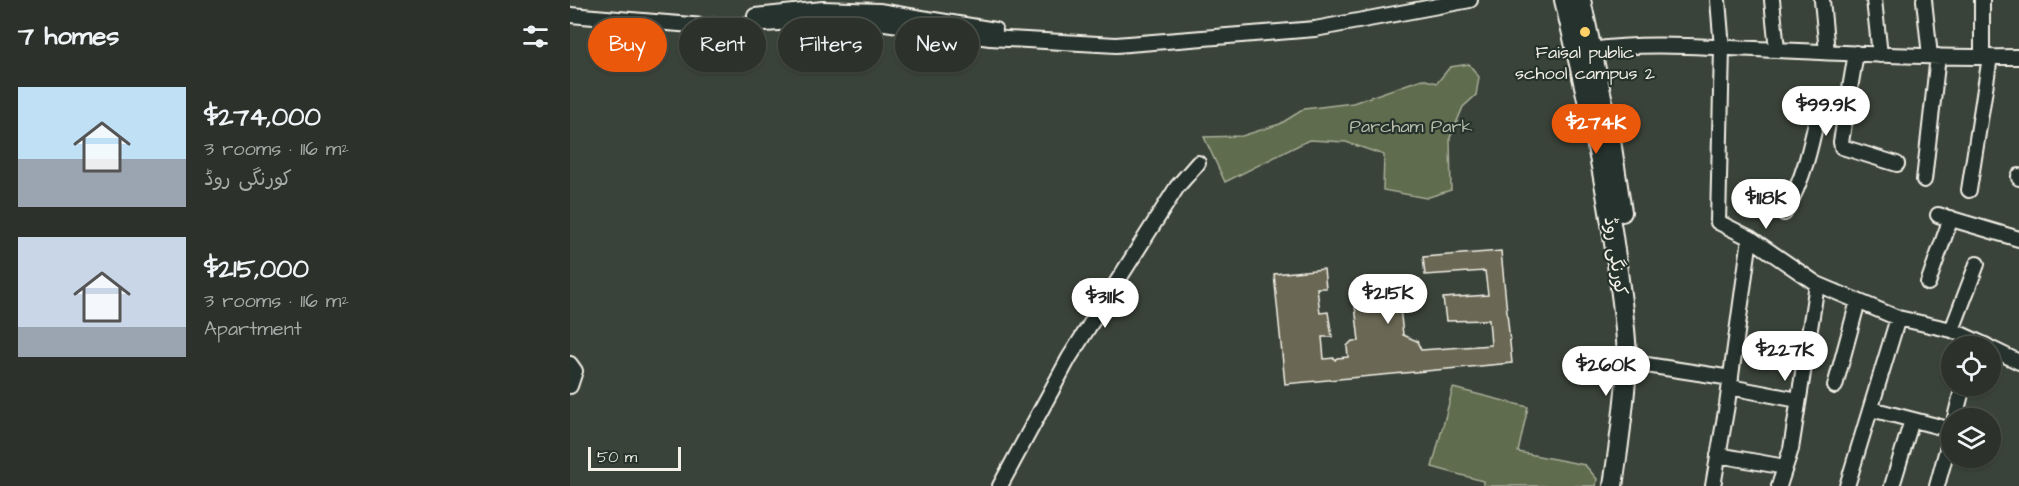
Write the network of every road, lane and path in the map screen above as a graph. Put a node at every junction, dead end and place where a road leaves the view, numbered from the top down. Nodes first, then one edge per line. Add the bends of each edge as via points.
1 (1424, 0) edge
2 (1470, 0) edge
3 (1564, 0) edge
4 (1581, 0) edge
5 (1718, 0) edge
6 (1772, 0) edge
7 (1822, 0) edge
8 (1874, 0) edge
9 (1924, 0) edge
10 (1982, 0) edge
11 (570, 6) edge
12 (570, 15) edge
13 (1722, 48) junction
14 (1592, 50) junction
15 (1777, 50) junction
16 (1827, 52) junction
17 (1856, 53) junction
18 (1880, 55) junction
19 (1934, 56) junction
20 (1986, 57) junction
21 (2019, 57) edge
22 (1846, 108) junction
23 (1198, 163) dead end
24 (1897, 164) dead end
25 (1924, 180) dead end
26 (1969, 190) dead end
27 (1784, 213) dead end
28 (1750, 238) junction
29 (2019, 239) edge
30 (1977, 264) dead end
31 (1928, 283) dead end
32 (1817, 284) junction
33 (1858, 301) junction
34 (1624, 310) junction
35 (1898, 318) junction
36 (1952, 330) junction
37 (1963, 336) edge
38 (2001, 354) edge
39 (1627, 362) junction
40 (2019, 362) edge
41 (570, 364) edge
42 (1730, 382) junction
43 (570, 386) edge
44 (1835, 386) dead end
45 (1798, 400) junction
46 (1872, 409) junction
47 (1912, 420) junction
48 (1941, 427) edge
49 (1718, 455) junction
50 (1785, 467) junction
51 (1942, 468) edge
52 (1000, 486) edge
53 (1613, 486) edge
54 (1713, 486) edge
55 (1779, 486) edge
56 (1847, 486) edge
57 (1892, 486) edge
58 (1937, 486) edge

1 - 11 street via 1316,20 1116,36 993,30 879,11 823,9 704,17
2 - 12 street via 1315,29 1116,45 990,38 878,22 820,20 704,26
3 - 34 main road, کورنگی روڈ via 1598,142
4 - 14 main road, کورنگی روڈ
5 - 13 street
6 - 15 street
7 - 16 street
8 - 18 street
9 - 19 street
10 - 20 street
13 - 14 street via 1616,46
13 - 15 street
13 - 28 street via 1716,218
14 - 34 main road, کورنگی روڈ via 1618,174 1627,272
15 - 16 street
16 - 17 street
17 - 18 street
17 - 22 street
18 - 19 street
19 - 20 street
19 - 25 street
20 - 21 street
20 - 26 street
22 - 24 street via 1842,147
22 - 27 street via 1824,104 1819,108 1806,168
23 - 52 street via 1176,187 1081,339
28 - 32 street
28 - 42 street
29 - 31 street via 1944,217
30 - 36 street
32 - 33 street
32 - 45 street
33 - 35 street
33 - 44 street
34 - 39 main road
35 - 36 street
35 - 46 street
36 - 37 street
38 - 40 street
39 - 42 street
39 - 53 main road
41 - 43 street via 575,371
42 - 45 street
42 - 49 street
45 - 50 street
46 - 47 street
46 - 56 street
47 - 48 street
47 - 57 street
49 - 50 street
49 - 54 street
50 - 55 street
51 - 58 street

